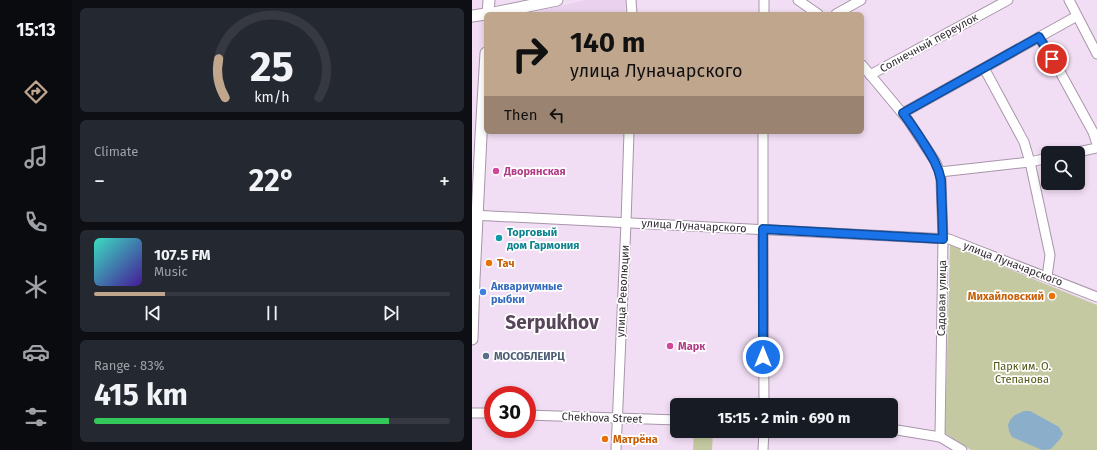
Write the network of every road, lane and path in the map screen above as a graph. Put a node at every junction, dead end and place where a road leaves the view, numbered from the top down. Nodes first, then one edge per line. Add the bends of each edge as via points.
1 (489, 0) edge
2 (557, 0) edge
3 (631, 0) edge
4 (764, 0) edge
5 (798, 0) edge
6 (861, 0) edge
7 (1008, 0) edge
8 (1068, 0) edge
9 (539, 2) edge
10 (488, 12) edge
11 (496, 12) edge
12 (632, 12) edge
13 (764, 12) edge
14 (815, 12) edge
15 (840, 12) edge
16 (484, 14) edge
17 (472, 16) edge
18 (1077, 16) junction
19 (1039, 37) junction
20 (1097, 54) edge
21 (864, 68) edge
22 (984, 68) junction
23 (870, 75) junction
24 (484, 86) edge
25 (903, 113) junction
26 (629, 134) edge
27 (763, 134) edge
28 (1097, 144) edge
29 (1097, 148) edge
30 (1085, 150) edge
31 (1041, 160) edge
32 (1030, 162) junction
33 (940, 172) junction
34 (475, 215) edge
35 (626, 223) junction
36 (763, 229) junction
37 (943, 239) junction
38 (1047, 277) junction
39 (1097, 297) edge
40 (472, 339) edge
41 (764, 398) edge
42 (472, 413) edge
43 (484, 413) edge
44 (536, 415) edge
45 (617, 418) junction
46 (670, 420) edge
47 (898, 430) edge
48 (940, 437) junction
49 (764, 438) edge
50 (616, 450) edge
51 (763, 450) edge
52 (962, 450) edge

1 - 10 main road
2 - 9 main road
3 - 12 street
4 - 13 street
5 - 14 street
6 - 15 street
7 - 23 street, Солнечный переулок
8 - 18 street
9 - 11 main road
16 - 17 main road
18 - 19 street
18 - 20 street
19 - 22 street
19 - 28 street via 1093,132
21 - 23 street, Садовая улица
22 - 25 street
22 - 32 street via 1024,142
23 - 25 street, Садовая улица
24 - 34 main road
25 - 33 street, Садовая улица
26 - 35 street, улица Революции
27 - 36 street
29 - 30 street
31 - 32 street
32 - 33 street
32 - 38 street via 1050,255
33 - 37 street, Садовая улица
34 - 35 street, улица Луначарского
34 - 40 main road
35 - 36 street, улица Луначарского
35 - 45 street, улица Революции
36 - 37 street, улица Луначарского
36 - 41 street
37 - 38 street, улица Луначарского via 949,239
37 - 48 street, Садовая улица
38 - 39 street, улица Луначарского
42 - 43 street
44 - 45 street, Chekhova Street
45 - 46 street, Chekhova Street
45 - 50 street, улица Революции
47 - 48 street
48 - 52 street
49 - 51 street

